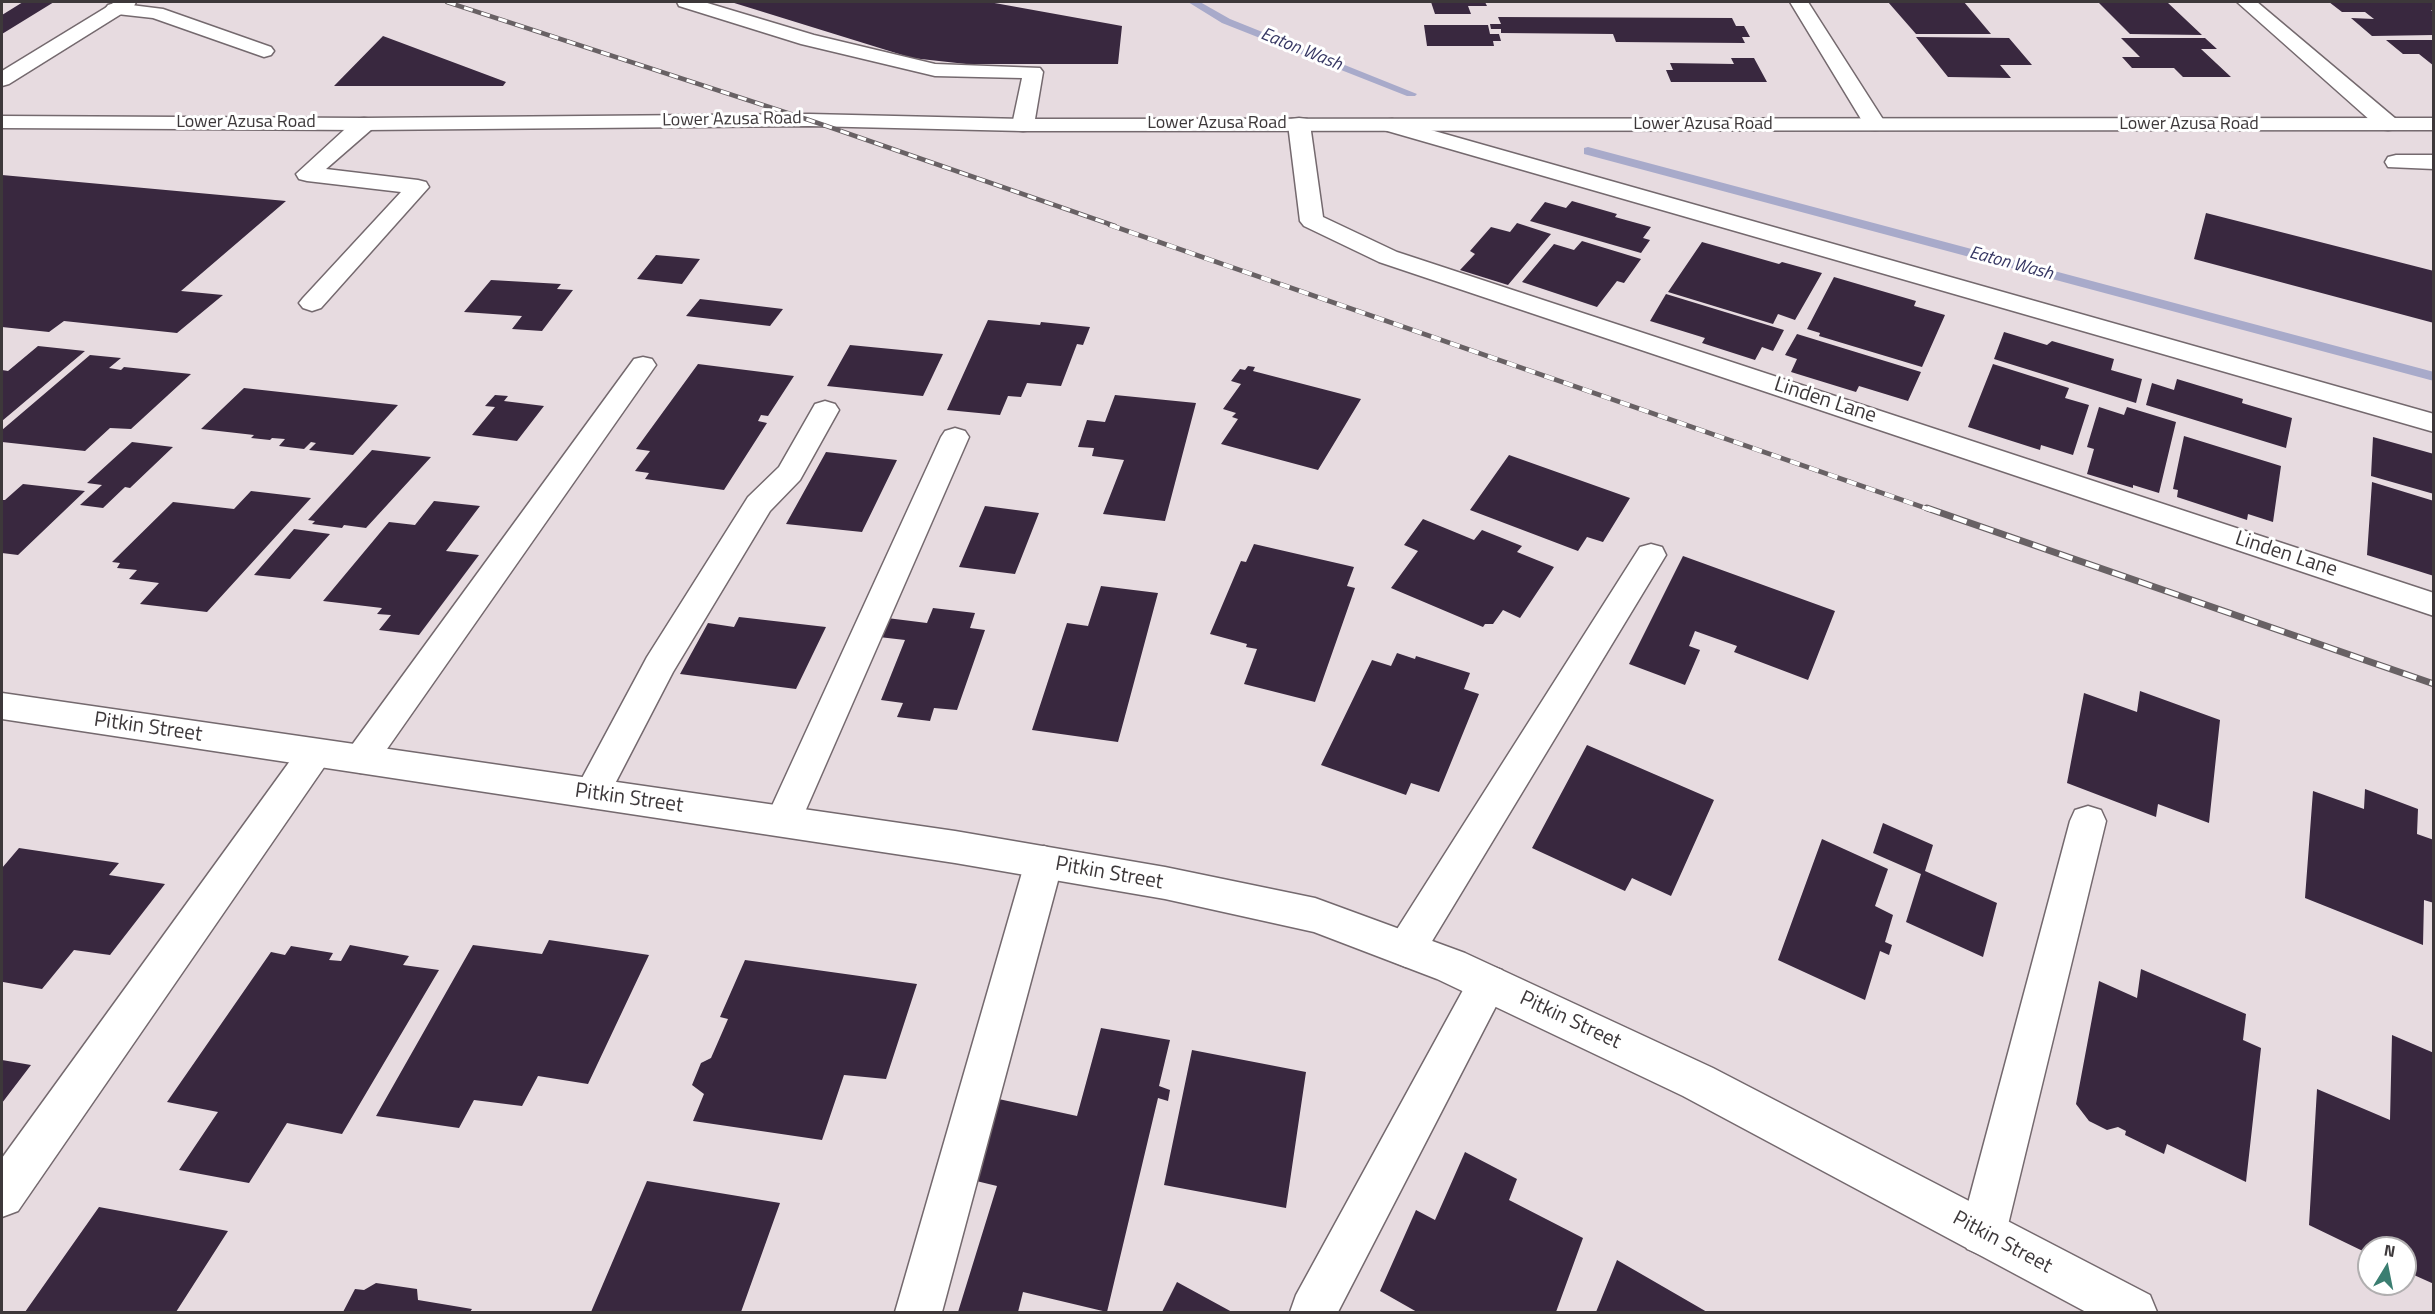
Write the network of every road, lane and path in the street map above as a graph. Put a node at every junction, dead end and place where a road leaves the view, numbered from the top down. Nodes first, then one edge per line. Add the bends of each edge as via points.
1 (686, 2) edge
2 (1799, 2) edge
3 (2246, 2) edge
4 (121, 5) edge
5 (264, 51) dead end
6 (2, 80) edge
7 (2, 122) edge
8 (364, 124) junction
9 (1299, 124) junction
10 (1875, 124) junction
11 (2388, 124) junction
12 (2433, 124) edge
13 (1023, 125) junction
14 (1392, 125) junction
15 (2396, 162) dead end
16 (2433, 162) edge
17 (312, 303) dead end
18 (643, 365) dead end
19 (825, 410) dead end
20 (2433, 423) edge
21 (955, 437) dead end
22 (1651, 555) dead end
23 (2433, 604) edge
24 (2, 706) edge
25 (315, 753) junction
26 (361, 759) junction
27 (592, 793) junction
28 (783, 821) junction
29 (2088, 821) dead end
30 (1044, 862) junction
31 (1406, 949) junction
32 (1488, 983) junction
33 (2, 1195) edge
34 (1983, 1233) junction
35 (918, 1312) edge
36 (1313, 1312) edge
37 (2133, 1312) edge

1 - 13 street via 808,40 935,70 1033,72
2 - 10 street
3 - 11 street
4 - 5 street via 156,13
4 - 6 street
7 - 8 street, Lower Azusa Road
8 - 13 street, Lower Azusa Road via 809,120
8 - 17 street via 307,174 418,187
9 - 13 street, Lower Azusa Road
9 - 14 street, Lower Azusa Road
9 - 23 street, Linden Lane via 1312,221 1388,257
10 - 11 street, Lower Azusa Road
10 - 14 street, Lower Azusa Road
11 - 12 street, Lower Azusa Road
14 - 20 street
15 - 16 street
18 - 26 street
19 - 27 street via 790,472 759,504 659,666
21 - 28 street
22 - 31 street
24 - 25 street, Pitkin Street
25 - 26 street, Pitkin Street
25 - 33 street
26 - 27 street, Pitkin Street
27 - 28 street, Pitkin Street
28 - 30 street, Pitkin Street
29 - 34 street
30 - 31 street, Pitkin Street via 1315,915
30 - 35 street
31 - 32 street, Pitkin Street
32 - 34 street, Pitkin Street via 1698,1082
32 - 36 street
34 - 37 street, Pitkin Street

